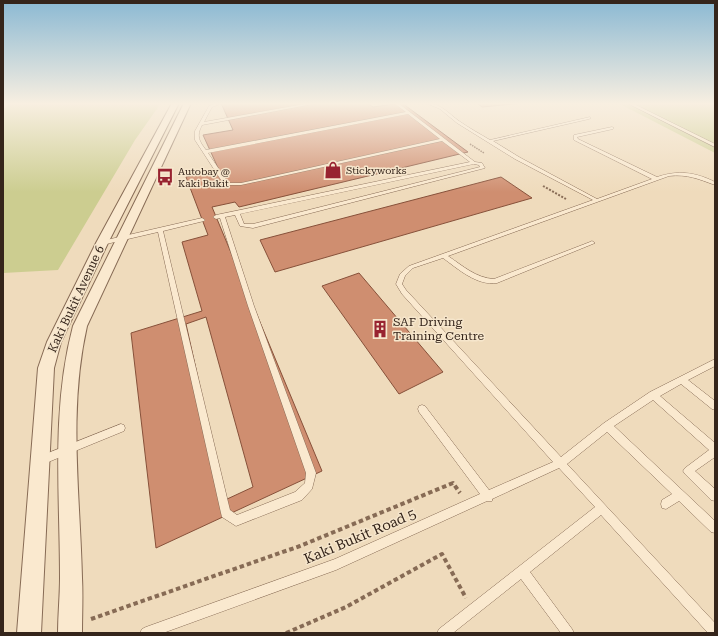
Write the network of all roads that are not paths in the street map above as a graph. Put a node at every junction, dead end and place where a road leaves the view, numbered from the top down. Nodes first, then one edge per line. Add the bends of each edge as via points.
1 (160, 133) edge
2 (173, 133) edge
3 (197, 133) edge
4 (306, 133) edge
5 (435, 133) edge
6 (475, 133) edge
7 (525, 133) edge
8 (590, 133) edge
9 (688, 133) edge
10 (444, 139) junction
11 (489, 141) junction
12 (715, 146) edge
13 (205, 152) junction
14 (474, 163) junction
15 (656, 179) junction
16 (715, 184) edge
17 (596, 200) junction
18 (237, 213) junction
19 (202, 220) dead end
20 (160, 230) junction
21 (124, 237) junction
22 (592, 242) dead end
23 (102, 243) junction
24 (443, 255) junction
25 (713, 365) edge
26 (682, 380) junction
27 (654, 395) junction
28 (715, 406) edge
29 (422, 409) dead end
30 (607, 426) junction
31 (121, 428) dead end
32 (66, 450) junction
33 (715, 450) edge
34 (40, 461) junction
35 (561, 463) junction
36 (680, 495) junction
37 (715, 496) edge
38 (488, 497) junction
39 (666, 504) dead end
40 (602, 508) junction
41 (715, 528) edge
42 (522, 571) junction
43 (76, 628) edge
44 (163, 630) edge
45 (715, 632) edge
46 (29, 633) edge
47 (146, 633) edge
48 (443, 633) edge
49 (568, 633) edge

1 - 23 street, Kaki Bukit Avenue 6
2 - 21 street, Kaki Bukit Avenue 6
3 - 13 lane via 197,140
4 - 13 lane
5 - 10 lane
6 - 11 lane
7 - 11 lane
8 - 15 lane via 575,136 576,140
9 - 12 lane
10 - 13 lane via 234,185 223,179
10 - 14 lane
11 - 17 lane
14 - 18 lane
14 - 18 lane via 480,164 483,168 252,226 242,225
15 - 16 lane via 681,173 693,174
15 - 17 lane
17 - 24 lane
18 - 20 lane via 219,217 311,473 309,486 298,496 236,521 226,513 223,502
19 - 20 lane
20 - 21 lane
21 - 23 lane
21 - 32 street, Kaki Bukit Avenue 6 via 80,326 69,391
22 - 24 lane via 495,281 484,281 474,276
23 - 34 street, Kaki Bukit Avenue 6 via 54,342 46,368
24 - 35 lane via 411,267 402,275 399,284
25 - 26 lane, Kaki Bukit Road 5
26 - 27 lane, Kaki Bukit Road 5
26 - 28 lane
27 - 30 lane, Kaki Bukit Road 5
27 - 33 lane
29 - 38 lane
30 - 35 lane, Kaki Bukit Road 5
30 - 36 lane
31 - 32 lane
32 - 34 lane
32 - 43 street, Kaki Bukit Avenue 6
33 - 37 lane via 688,471
34 - 46 street, Kaki Bukit Avenue 6
35 - 38 lane, Kaki Bukit Road 5
35 - 40 lane
36 - 39 lane
36 - 41 lane
38 - 44 lane, Kaki Bukit Road 5 via 336,564
40 - 42 lane
40 - 45 lane
42 - 48 lane
42 - 49 lane
44 - 47 lane, Kaki Bukit Road 5

